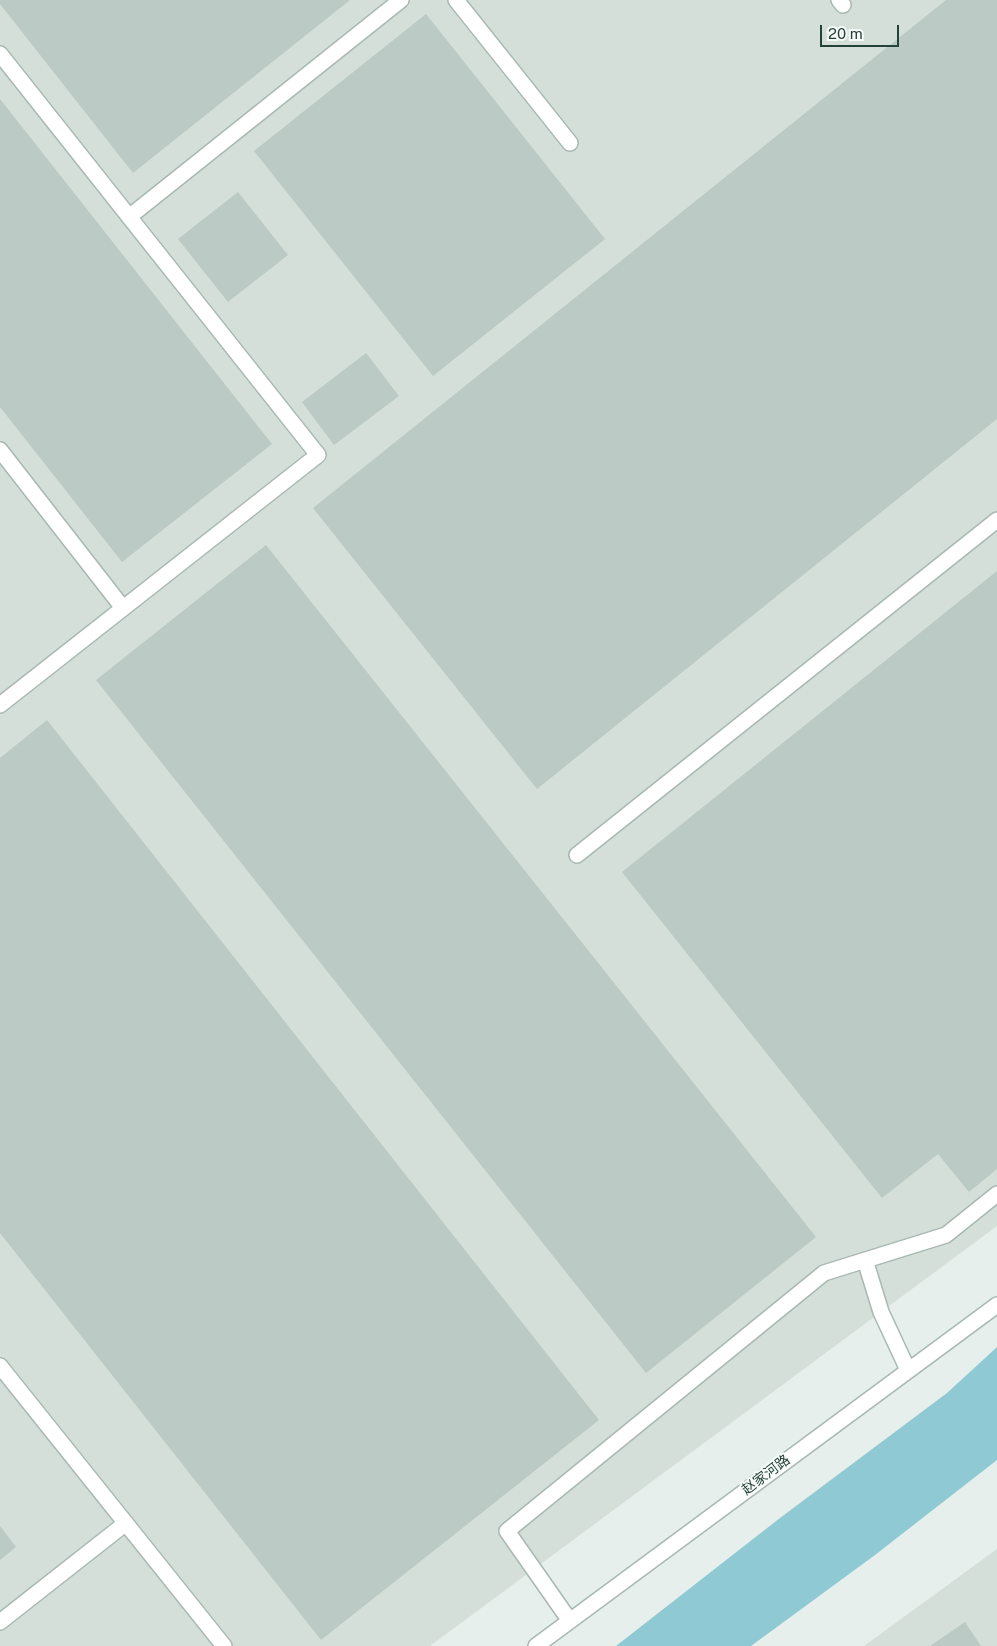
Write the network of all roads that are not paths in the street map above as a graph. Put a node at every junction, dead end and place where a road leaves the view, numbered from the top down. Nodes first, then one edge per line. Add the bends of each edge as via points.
1 (401, 0) edge
2 (456, 0) edge
3 (0, 54) edge
4 (570, 143) dead end
5 (129, 217) junction
6 (0, 450) edge
7 (997, 520) edge
8 (123, 608) junction
9 (0, 705) edge
10 (577, 855) dead end
11 (997, 1194) edge
12 (865, 1260) junction
13 (997, 1305) edge
14 (0, 1366) edge
15 (908, 1370) junction
16 (126, 1523) junction
17 (570, 1620) junction
18 (0, 1622) edge
19 (224, 1646) edge
20 (536, 1646) edge

1 - 5 street
2 - 4 street
3 - 5 street
5 - 8 street via 318,455
6 - 8 street
7 - 10 street
8 - 9 street
11 - 12 street via 946,1235
12 - 15 street via 881,1312
12 - 17 street via 824,1273 506,1531
13 - 15 street, 赵家河路
14 - 16 street
15 - 17 street, 赵家河路
16 - 18 street
16 - 19 street
17 - 20 street, 赵家河路

